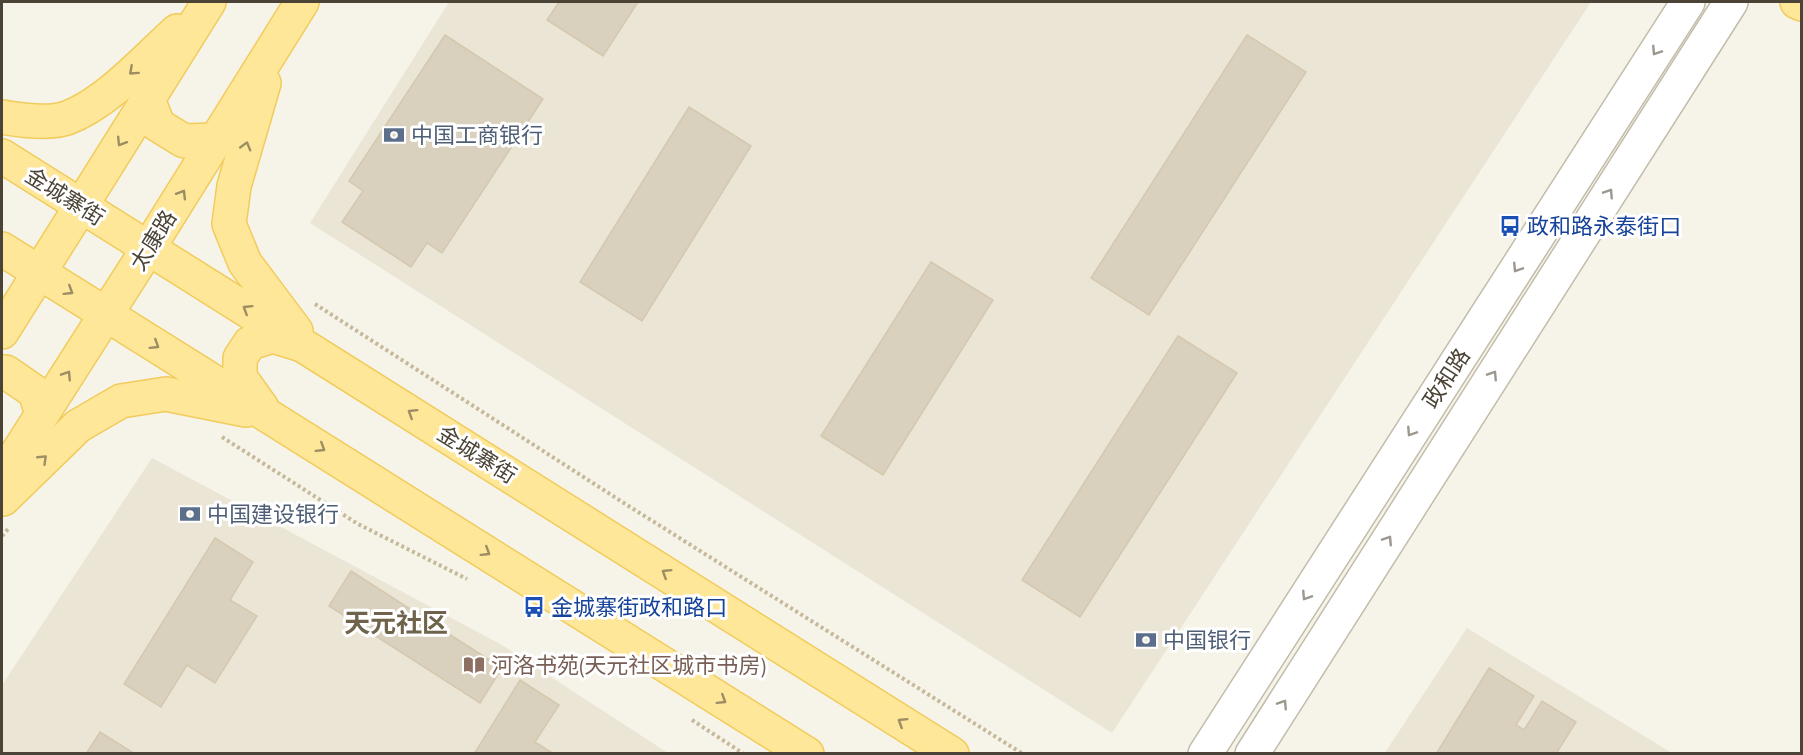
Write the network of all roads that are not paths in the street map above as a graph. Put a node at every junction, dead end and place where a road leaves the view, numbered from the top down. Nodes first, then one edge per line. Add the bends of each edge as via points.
1 (302, 2) edge
2 (1688, 2) edge
3 (1731, 2) edge
4 (1797, 2) edge
5 (208, 3) edge
6 (1802, 4) edge
7 (274, 45) junction
8 (148, 99) junction
9 (2, 117) edge
10 (215, 140) junction
11 (2, 156) edge
12 (81, 206) junction
13 (149, 248) junction
14 (2, 249) edge
15 (39, 273) junction
16 (106, 314) junction
17 (2, 332) edge
18 (308, 347) junction
19 (2, 372) edge
20 (42, 414) junction
21 (267, 414) junction
22 (2, 477) edge
23 (2, 500) edge
24 (807, 753) edge
25 (951, 753) edge
26 (1205, 753) edge
27 (1252, 753) edge

1 - 7 main road, 太康路
2 -> 26 street, 政和路
27 -> 3 street, 政和路
4 - 6 main road
5 - 8 main road
5 -> 9 main road via 105,96 65,118 25,121
7 - 10 main road, 太康路
18 -> 7 main road via 244,263 229,224 234,186
8 - 10 main road via 158,124 184,141
8 -> 12 main road
13 -> 10 main road, 太康路
11 - 12 main road, 金城寨街
12 - 13 main road, 金城寨街
12 - 15 main road
13 - 16 main road, 太康路
18 -> 13 main road, 金城寨街
14 - 15 main road
15 -> 16 main road
15 - 17 main road
20 -> 16 main road, 太康路
16 -> 21 main road
18 - 21 main road via 273,336 250,343 240,358 240,377
25 -> 18 main road, 金城寨街
19 - 20 main road via 35,392
20 - 22 main road, 太康路
23 -> 21 main road via 78,426 121,401 166,394
21 -> 24 main road

